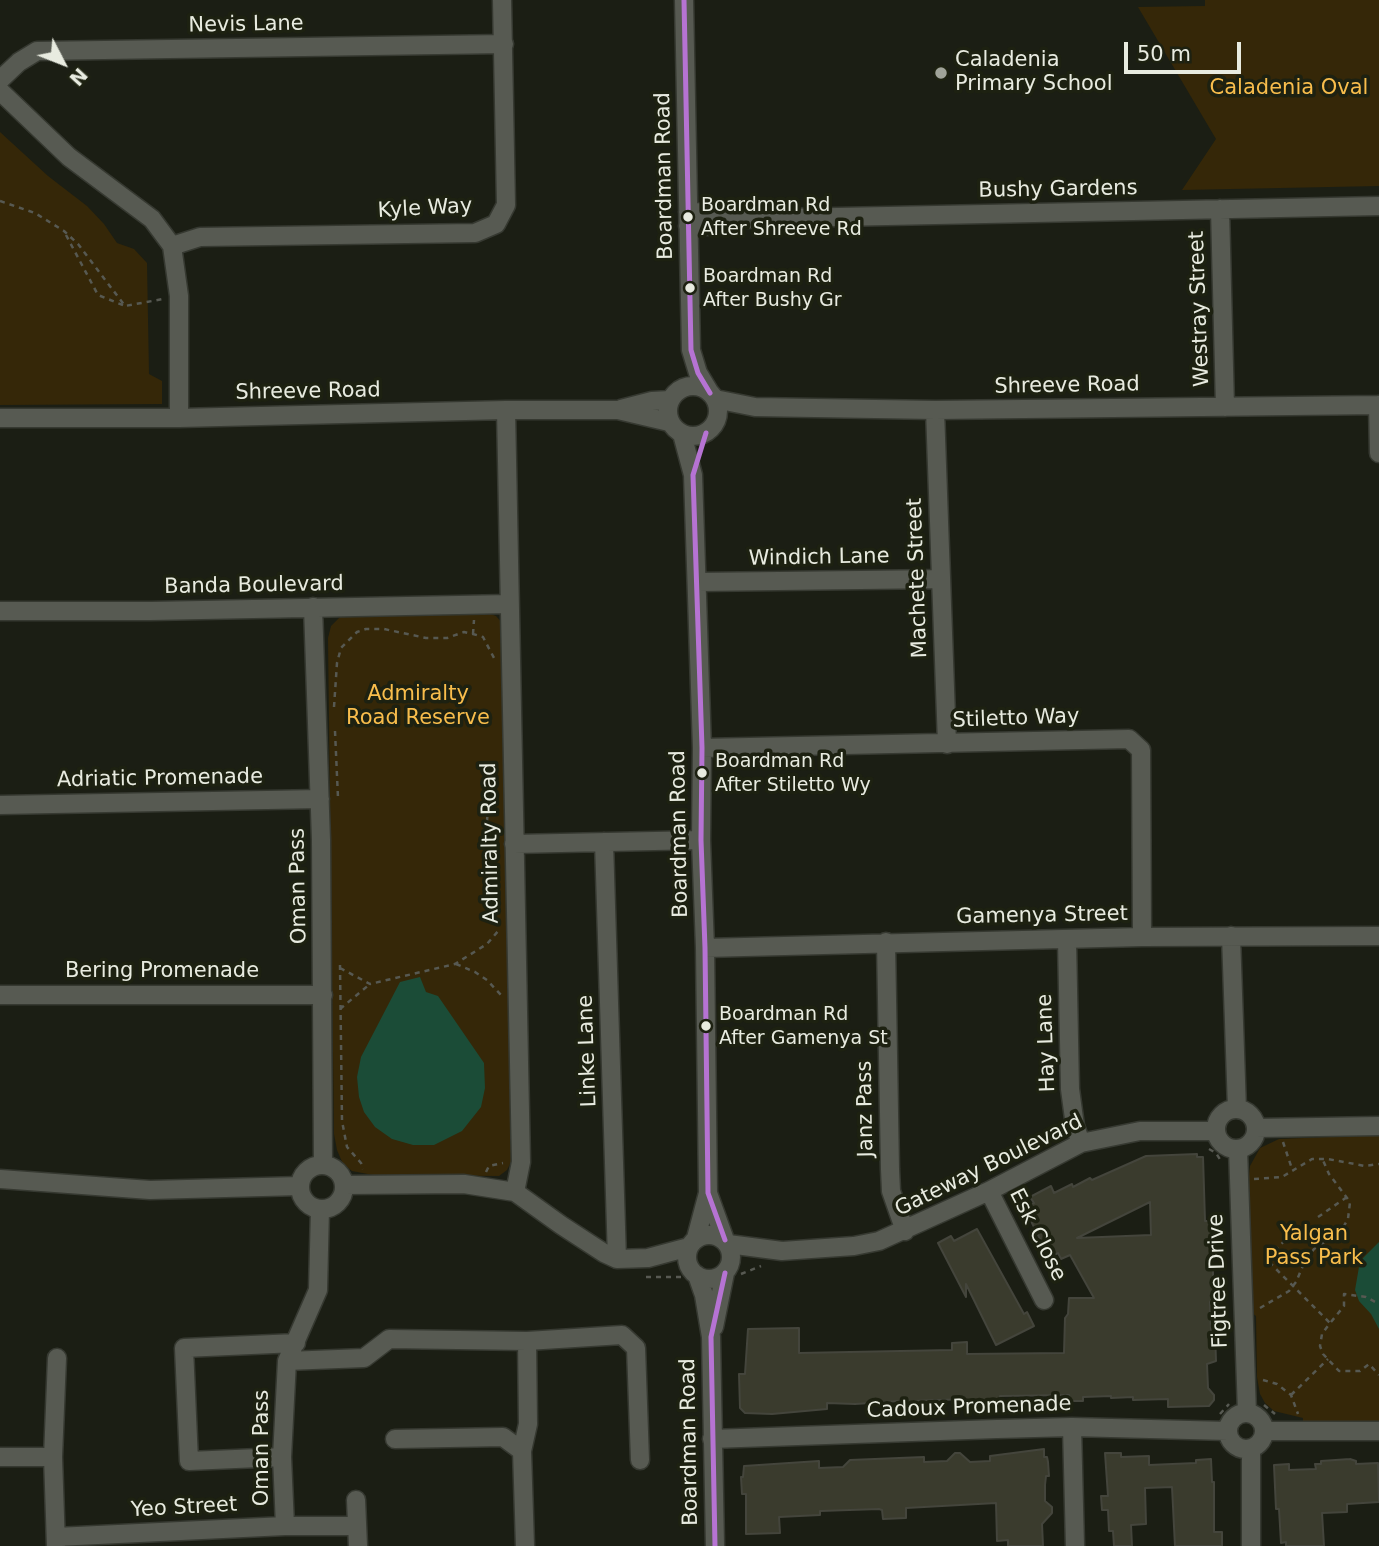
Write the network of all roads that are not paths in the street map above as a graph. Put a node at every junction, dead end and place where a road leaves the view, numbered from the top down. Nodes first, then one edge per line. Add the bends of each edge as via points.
1 (502, 0) edge
2 (684, 0) edge
3 (504, 44) junction
4 (0, 80) edge
5 (0, 91) edge
6 (1379, 206) edge
7 (1220, 209) junction
8 (688, 219) junction
9 (173, 246) junction
10 (691, 351) junction
11 (672, 396) junction
12 (713, 396) junction
13 (1379, 405) edge
14 (755, 407) junction
15 (1225, 407) junction
16 (506, 410) junction
17 (618, 410) junction
18 (935, 410) junction
19 (0, 418) edge
20 (179, 418) junction
21 (712, 426) junction
22 (676, 428) junction
23 (1379, 453) edge
24 (693, 475) junction
25 (941, 579) junction
26 (698, 582) junction
27 (509, 604) junction
28 (313, 607) junction
29 (0, 611) edge
30 (947, 744) junction
31 (702, 748) junction
32 (329, 801) junction
33 (0, 805) edge
34 (701, 840) junction
35 (604, 842) junction
36 (506, 844) junction
37 (1231, 936) junction
38 (1379, 936) edge
39 (1142, 937) junction
40 (1067, 940) junction
41 (887, 942) junction
42 (705, 948) junction
43 (0, 995) edge
44 (323, 995) junction
45 (1237, 1109) junction
46 (1379, 1126) edge
47 (1256, 1128) junction
48 (1216, 1131) junction
49 (1081, 1143) junction
50 (1238, 1149) junction
51 (323, 1165) junction
52 (0, 1179) edge
53 (344, 1185) junction
54 (300, 1186) junction
55 (989, 1191) junction
56 (515, 1192) junction
57 (708, 1193) junction
58 (320, 1209) junction
59 (905, 1231) junction
60 (726, 1242) junction
61 (692, 1243) junction
62 (782, 1251) junction
63 (648, 1258) junction
64 (617, 1259) junction
65 (728, 1268) junction
66 (693, 1271) junction
67 (1044, 1300) dead end
68 (712, 1337) junction
69 (527, 1341) junction
70 (296, 1343) junction
71 (57, 1358) dead end
72 (287, 1361) junction
73 (1247, 1413) junction
74 (1072, 1427) junction
75 (1227, 1431) junction
76 (1265, 1431) junction
77 (1379, 1431) edge
78 (712, 1439) junction
79 (394, 1440) dead end
80 (1251, 1449) junction
81 (522, 1451) junction
82 (0, 1457) edge
83 (53, 1457) junction
84 (282, 1457) junction
85 (640, 1460) dead end
86 (356, 1500) dead end
87 (285, 1526) junction
88 (357, 1526) junction
89 (56, 1541) edge
90 (358, 1546) edge
91 (525, 1546) edge
92 (715, 1546) edge
93 (1075, 1546) edge
94 (1251, 1546) edge

1 - 3 street, Kyle Way
2 - 8 street, Boardman Road
3 - 4 street, Nevis Lane via 37,51
3 - 9 street, Kyle Way via 506,205 496,224 475,233 200,237
5 - 9 street via 69,158 152,219
6 - 7 street, Bushy Gardens
7 - 8 street, Bushy Gardens via 739,219 725,226
7 - 15 street, Westray Street
8 - 10 street, Boardman Road
9 - 20 street
10 - 11 street, Boardman Road
10 - 12 street, Boardman Road
11 - 12 street via 681,388 696,386
11 - 17 street, Shreeve Road
11 - 22 street, Boardman Road via 667,407
12 - 14 street, Shreeve Road
12 - 21 street, Boardman Road via 718,406
13 - 15 street, Shreeve Road
13 - 23 street
14 - 18 street, Shreeve Road
14 - 21 street, Shreeve Road
15 - 18 street, Shreeve Road
16 - 17 street, Shreeve Road
16 - 20 street, Shreeve Road
16 - 27 street, Admiralty Road
17 - 22 street, Shreeve Road
18 - 25 street, Machete Street
19 - 20 street, Shreeve Road
21 - 22 street via 698,436
21 - 24 street, Boardman Road
22 - 24 street, Boardman Road
24 - 26 street, Boardman Road
25 - 26 street, Windich Lane
25 - 30 street, Machete Street
26 - 31 street, Boardman Road
27 - 28 street, Banda Boulevard
27 - 36 street, Admiralty Road
28 - 29 street, Banda Boulevard
28 - 32 street, Oman Pass
30 - 31 street, Stiletto Way
30 - 39 street, Stiletto Way via 1129,739 1141,750
31 - 34 street, Boardman Road
32 - 33 street, Adriatic Promenade
32 - 44 street, Oman Pass
34 - 35 street
34 - 42 street, Boardman Road
35 - 36 street
35 - 64 street, Linke Lane
36 - 56 street, Admiralty Road via 521,1162
37 - 38 street, Gamenya Street
37 - 39 street, Gamenya Street
37 - 45 street
39 - 40 street, Gamenya Street
40 - 41 street, Gamenya Street
40 - 49 street, Hay Lane via 1071,1097
41 - 42 street, Gamenya Street
41 - 59 street, Janz Pass via 891,1191
42 - 57 street, Boardman Road
43 - 44 street, Bering Promenade
44 - 51 street, Oman Pass
45 - 47 street via 1248,1113
45 - 48 street via 1219,1118
46 - 47 street
47 - 50 street via 1253,1140
48 - 49 street, Gateway Boulevard via 1140,1131
48 - 50 street via 1221,1143
49 - 55 street, Gateway Boulevard
50 - 73 street, Figtree Drive via 1252,1386
51 - 53 street via 335,1169
51 - 54 street via 312,1167
52 - 54 street via 150,1190
53 - 56 street via 464,1184
53 - 58 street via 341,1197 331,1207
54 - 58 street via 301,1196
55 - 59 street, Gateway Boulevard
55 - 67 street, Esk Close
56 - 64 street
57 - 60 street, Boardman Road
57 - 61 street, Boardman Road
58 - 70 street, Oman Pass via 318,1290
59 - 62 street, Gateway Boulevard via 856,1246
60 - 61 street via 711,1234
60 - 62 street, Gateway Boulevard
60 - 65 street, Boardman Road via 731,1251
61 - 63 street
61 - 66 street, Boardman Road via 687,1254
62 - 65 street, Gateway Boulevard
63 - 64 street
63 - 66 street
65 - 66 street via 714,1278
65 - 68 street, Boardman Road
66 - 68 street, Boardman Road via 704,1295
68 - 78 street, Boardman Road
69 - 72 street via 389,1339 364,1358
69 - 81 street via 528,1424
69 - 85 street via 622,1335 636,1348
70 - 72 street, Oman Pass
70 - 84 street via 184,1348 189,1461
71 - 83 street
72 - 84 street, Oman Pass
73 - 75 street via 1231,1420
73 - 76 street via 1261,1420
74 - 75 street, Cadoux Promenade
74 - 78 street, Cadoux Promenade
74 - 93 street
75 - 80 street via 1235,1446
76 - 77 street
76 - 80 street via 1261,1442
78 - 92 street, Boardman Road
79 - 81 street via 503,1437
80 - 94 street
81 - 91 street
82 - 83 street
83 - 89 street
84 - 87 street, Oman Pass
86 - 88 street
87 - 88 street, Yeo Street
87 - 89 street, Yeo Street
88 - 90 street

